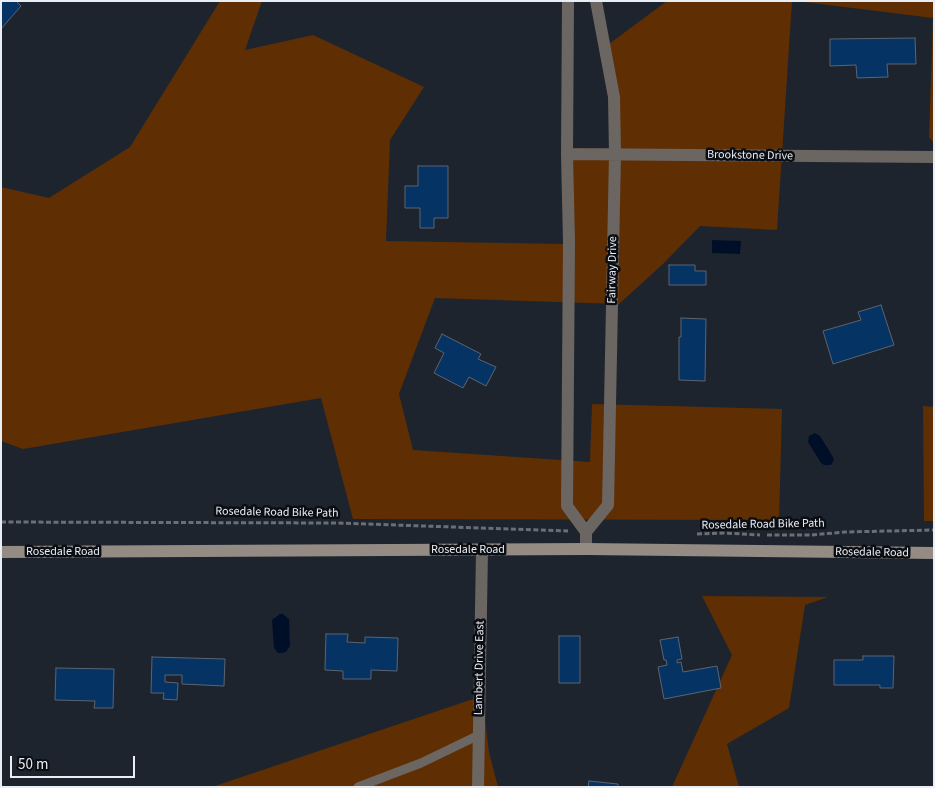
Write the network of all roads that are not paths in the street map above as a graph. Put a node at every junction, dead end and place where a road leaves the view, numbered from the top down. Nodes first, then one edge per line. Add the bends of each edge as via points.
1 (568, 1) edge
2 (596, 1) edge
3 (567, 154) junction
4 (615, 154) junction
5 (934, 158) edge
6 (586, 532) junction
7 (586, 549) junction
8 (482, 550) junction
9 (1, 552) edge
10 (934, 553) edge
11 (479, 735) junction
12 (358, 787) edge
13 (478, 787) edge

1 - 3 street
2 - 4 street, Fairway Drive via 614,97
3 - 4 street, Brookstone Drive
3 - 6 street via 567,506
4 - 5 street, Brookstone Drive
4 - 6 street, Fairway Drive via 608,505
6 - 7 street
7 - 8 street, Rosedale Road
7 - 10 street, Rosedale Road
8 - 9 street, Rosedale Road
8 - 11 street, Lambert Drive East
11 - 12 lane via 421,763
11 - 13 street, Lambert Drive East

